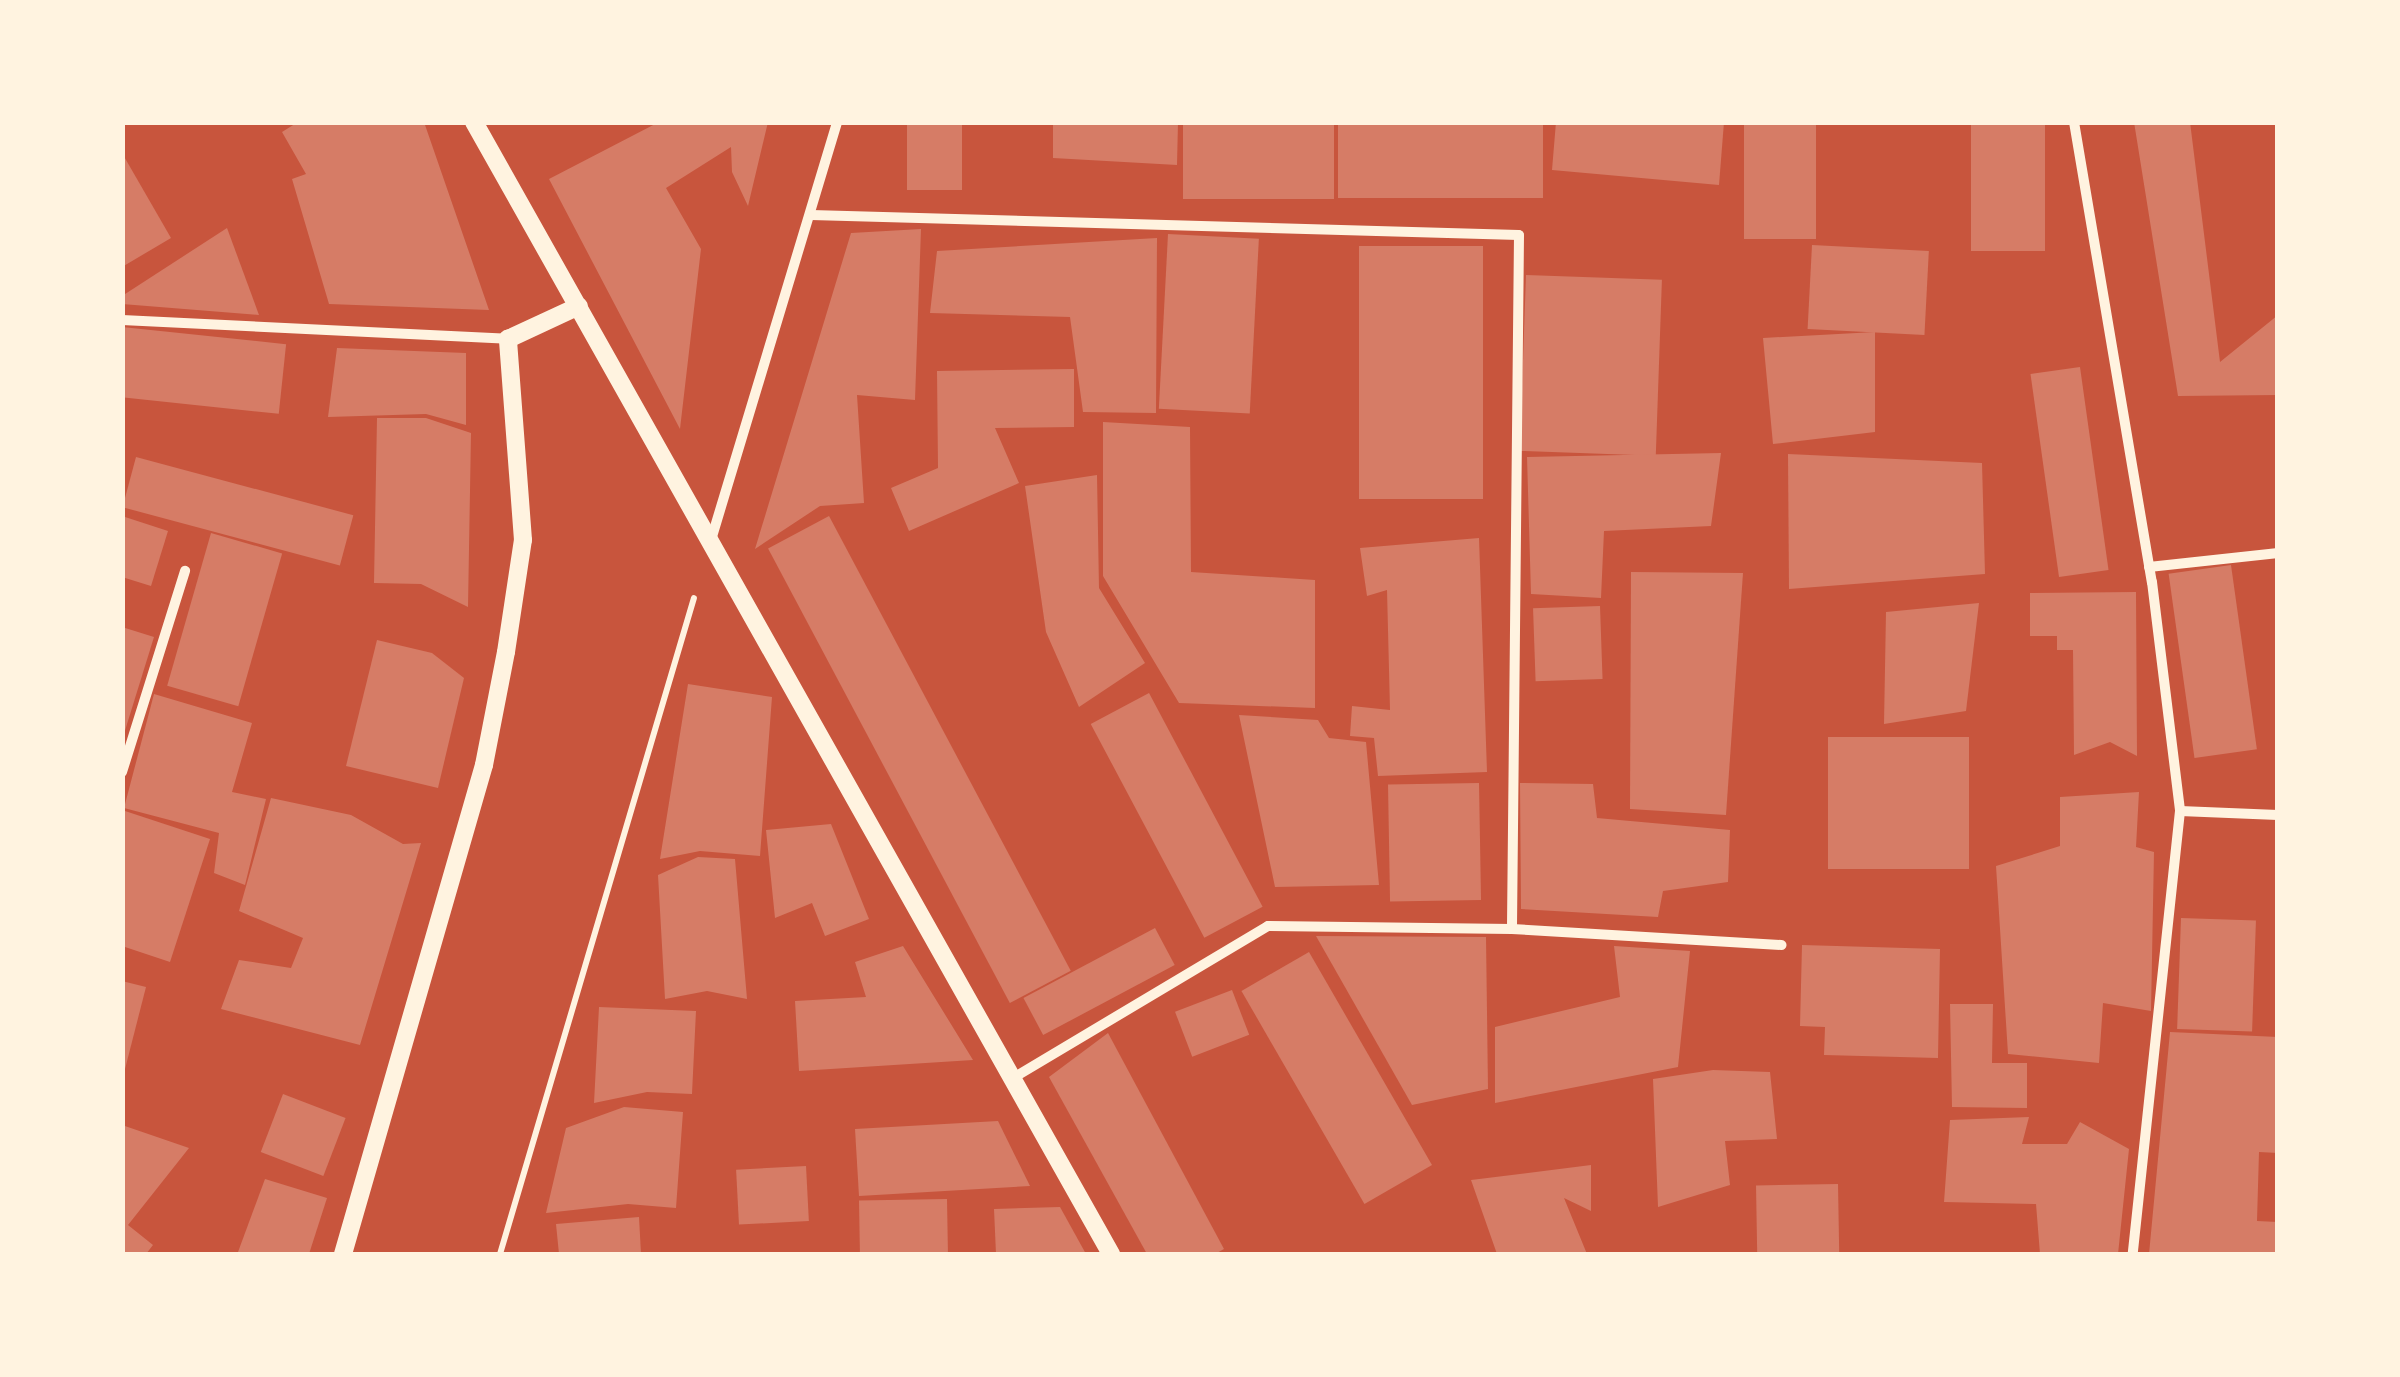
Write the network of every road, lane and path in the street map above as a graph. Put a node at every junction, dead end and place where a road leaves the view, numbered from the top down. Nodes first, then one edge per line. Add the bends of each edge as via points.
1 (474, 122) edge
2 (837, 122) edge
3 (2074, 122) edge
4 (811, 214) junction
5 (578, 306) junction
6 (122, 320) edge
7 (508, 339) junction
8 (712, 540) junction
9 (2278, 552) edge
10 (2149, 567) junction
11 (186, 570) dead end
12 (122, 772) edge
13 (2180, 811) junction
14 (2278, 815) edge
15 (1512, 929) junction
16 (1782, 945) dead end
17 (1010, 1079) junction
18 (343, 1254) edge
19 (500, 1254) edge
20 (1111, 1254) edge
21 (2133, 1254) edge

1 - 5 street
2 - 4 street
3 - 10 street
4 - 8 street
4 - 15 street via 1519,235
5 - 7 street
5 - 8 street
6 - 7 street
7 - 18 street via 524,540 506,652 484,766
8 - 17 street
8 - 19 path
9 - 10 street
10 - 13 street
11 - 12 street
13 - 14 street
13 - 21 street
15 - 16 street
15 - 17 street via 1268,926
17 - 20 street

